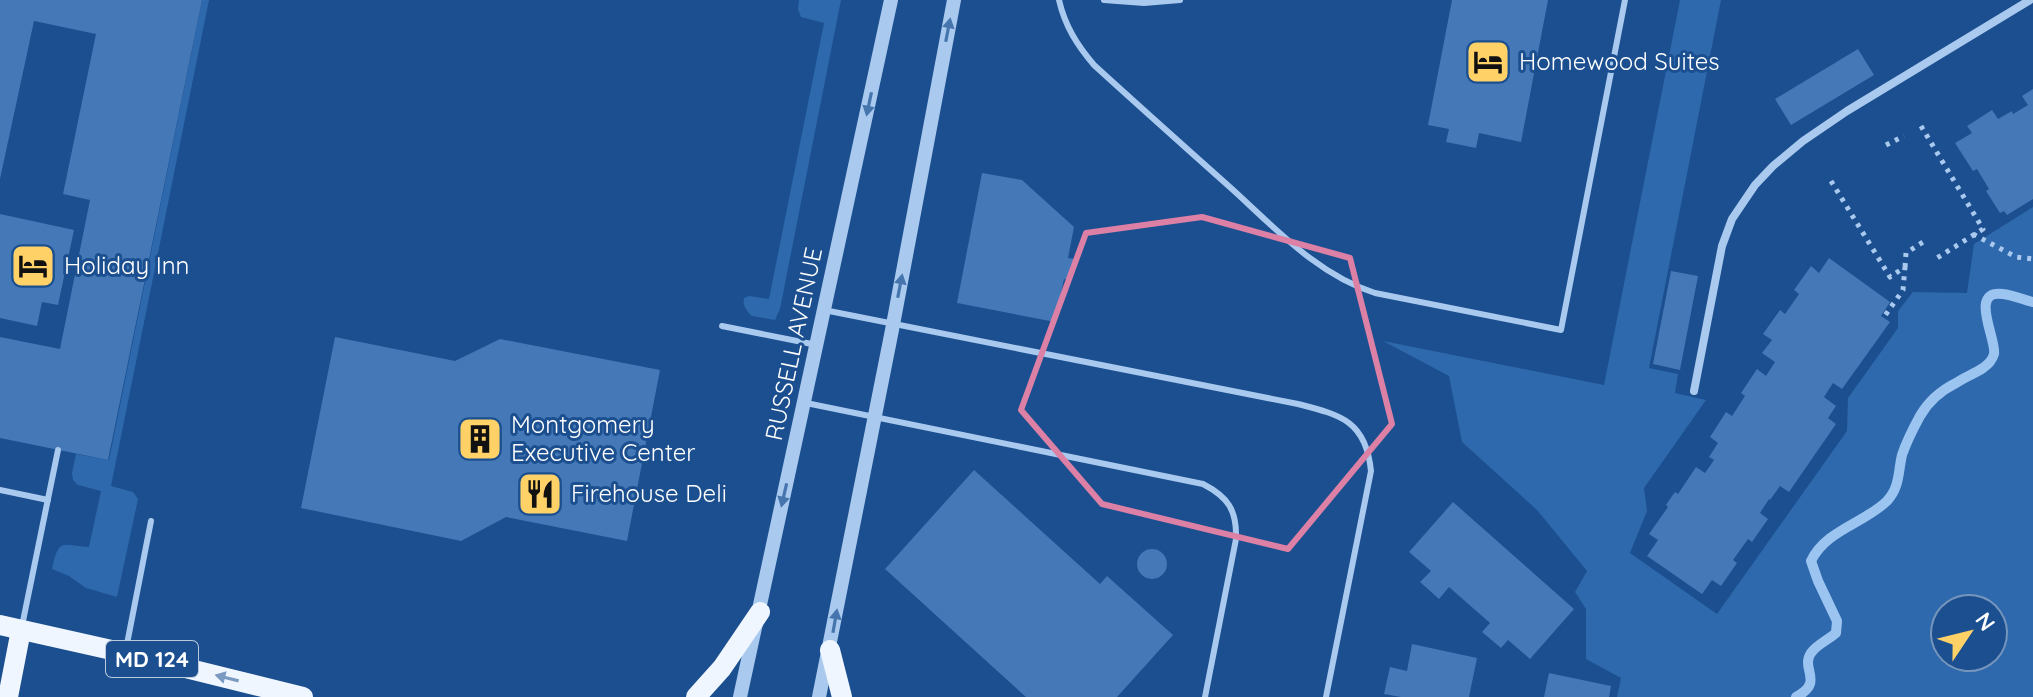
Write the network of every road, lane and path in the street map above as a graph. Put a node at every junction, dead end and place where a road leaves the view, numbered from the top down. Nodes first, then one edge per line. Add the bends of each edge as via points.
1 (891, 0) edge
2 (954, 0) edge
3 (1059, 0) edge
4 (1104, 0) edge
5 (1180, 0) edge
6 (1625, 0) edge
7 (2030, 0) edge
8 (1921, 126) dead end
9 (1904, 136) dead end
10 (1886, 145) dead end
11 (1831, 181) dead end
12 (1973, 234) junction
13 (1926, 240) dead end
14 (1937, 258) dead end
15 (2033, 259) edge
16 (1905, 267) junction
17 (824, 310) junction
18 (1884, 317) dead end
19 (893, 323) junction
20 (722, 326) dead end
21 (817, 345) junction
22 (1694, 391) dead end
23 (805, 403) junction
24 (874, 417) junction
25 (58, 450) dead end
26 (0, 490) edge
27 (48, 500) junction
28 (151, 521) dead end
29 (760, 612) junction
30 (0, 625) edge
31 (21, 630) junction
32 (830, 650) junction
33 (125, 653) junction
34 (8, 697) edge
35 (303, 697) edge
36 (696, 697) edge
37 (740, 697) edge
38 (819, 697) edge
39 (842, 697) edge
40 (1205, 697) edge
41 (1326, 697) edge

1 -> 17 street, RUSSELL AVENUE
19 -> 2 street
3 - 6 lane via 1070,32 1094,65 1332,274 1375,293 1561,330
4 - 5 lane
7 - 22 street via 1847,111 1803,141 1755,185 1732,219 1722,246
8 - 12 path via 1983,229
9 - 10 path
11 - 16 path via 1890,277
12 - 14 path
12 - 15 path via 2016,257
13 - 16 path via 1906,253
16 - 18 path via 1903,290
17 - 19 lane
17 - 21 street, RUSSELL AVENUE
19 - 24 street
19 - 41 lane via 1298,404 1350,423 1363,437 1371,471
20 - 21 lane
21 - 23 street, RUSSELL AVENUE
23 - 24 lane
23 -> 29 street, RUSSELL AVENUE
32 -> 24 street
24 - 40 lane via 1203,484 1218,492 1237,523 1236,539
25 - 27 lane
26 - 27 lane
27 - 31 lane
28 - 33 lane
29 - 36 main road
29 - 37 street, RUSSELL AVENUE
30 - 31 main road, MD 124
31 - 33 main road, MD 124
31 - 34 main road
32 - 38 street
32 - 39 main road
35 -> 33 main road, MD 124

